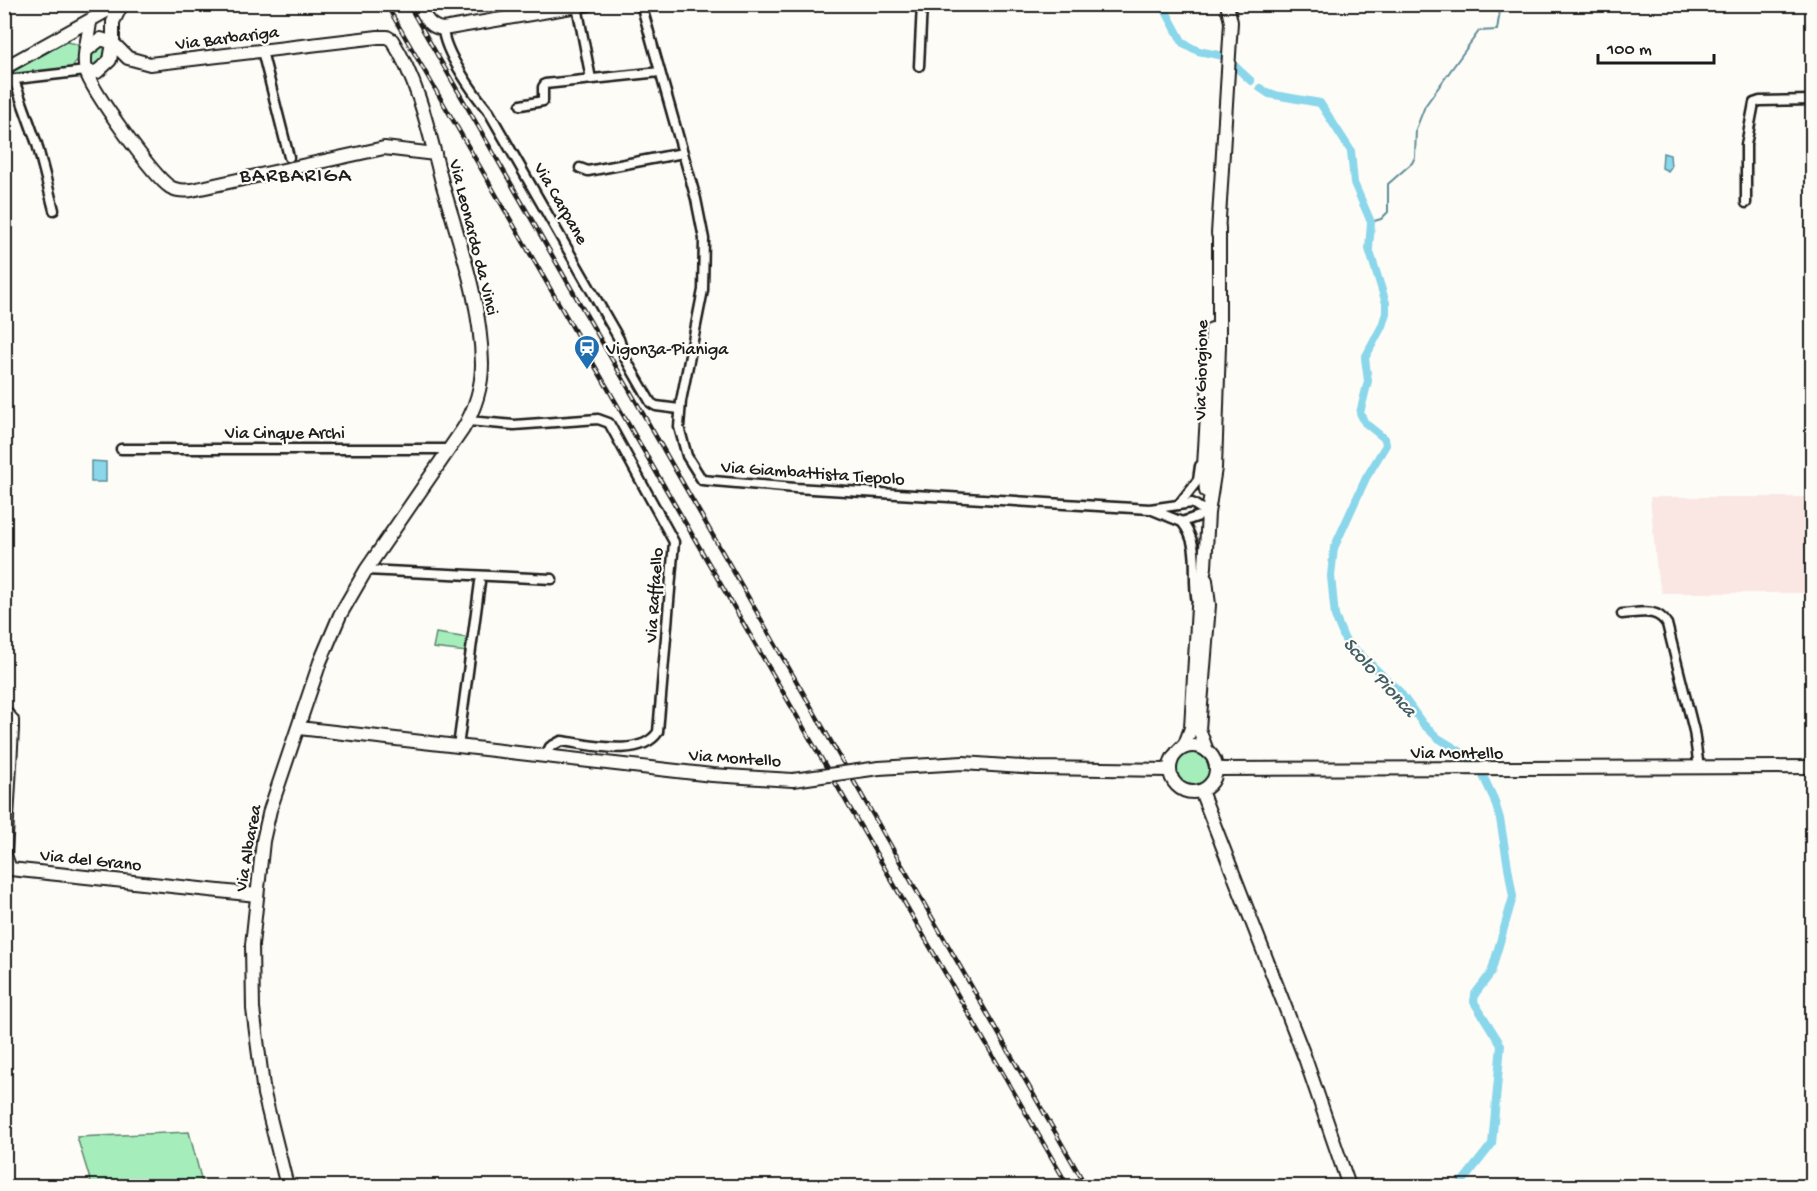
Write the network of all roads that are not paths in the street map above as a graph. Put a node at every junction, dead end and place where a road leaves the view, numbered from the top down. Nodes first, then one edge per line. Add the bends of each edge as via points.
1 (120, 4) edge
2 (418, 4) edge
3 (641, 4) edge
4 (922, 4) edge
5 (1227, 4) edge
6 (1237, 4) edge
7 (583, 5) edge
8 (90, 21) junction
9 (1231, 22) junction
10 (443, 29) junction
11 (387, 37) joint
12 (60, 38) junction
13 (112, 40) junction
14 (87, 50) junction
15 (262, 51) junction
16 (919, 66) dead end
17 (86, 71) junction
18 (660, 72) junction
19 (9, 76) edge
20 (591, 79) junction
21 (1812, 100) edge
22 (521, 105) dead end
23 (683, 153) junction
24 (435, 154) junction
25 (289, 157) dead end
26 (580, 168) dead end
27 (1746, 203) dead end
28 (54, 210) dead end
29 (1219, 228) junction
30 (1211, 334) junction
31 (680, 409) junction
32 (468, 421) junction
33 (121, 449) dead end
34 (449, 449) junction
35 (1180, 503) junction
36 (1150, 509) junction
37 (1208, 513) junction
38 (1182, 522) junction
39 (387, 537) joint
40 (1205, 567) junction
41 (366, 570) junction
42 (552, 579) dead end
43 (480, 582) dead end
44 (1198, 607) junction
45 (1622, 614) dead end
46 (4, 711) edge
47 (299, 728) junction
48 (458, 747) junction
49 (1178, 751) junction
50 (1207, 751) junction
51 (546, 755) junction
52 (1812, 767) edge
53 (1698, 768) junction
54 (1216, 769) junction
55 (1169, 770) junction
56 (1201, 791) junction
57 (257, 895) junction
58 (287, 1186) edge
59 (1349, 1186) edge

1 - 8 street
1 - 13 street
2 - 10 street, Via Carpane via 428,22
3 - 18 street, Via Giambattista Tiepolo
4 - 16 street
5 - 9 street, Via Giorgione
6 - 9 street, Via Giorgione
7 - 10 street
7 - 20 street
8 - 12 street
8 - 13 street, Via Barbariga
8 - 14 street
9 - 29 street, Via Giorgione
10 - 31 street, Via Carpane via 448,47 619,339 625,358 651,403
11 - 15 street, Via Barbariga
11 - 24 street, Via Leonardo da Vinci via 399,51 414,84
12 - 14 street via 78,41
12 - 19 street
13 - 14 street via 101,39
13 - 15 street, Via Barbariga via 128,58 150,63
13 - 17 street via 106,64 97,72
14 - 17 street
15 - 25 street
17 - 19 street
17 - 24 street via 96,93 165,184 175,190 192,190 384,148
18 - 20 street
18 - 23 street, Via Giambattista Tiepolo
19 - 28 street via 36,144
20 - 22 street via 544,85 543,101
21 - 27 street via 1754,103 1746,146
23 - 26 street via 588,171
23 - 31 street, Via Giambattista Tiepolo via 701,222 705,255 703,290
24 - 32 street, Via Leonardo da Vinci via 471,282 481,343 481,386
29 - 30 street, Via Giorgione
29 - 37 street, Via Giorgione via 1217,436
30 - 35 street, Via Giorgione via 1198,480
30 - 37 street, Via Giorgione via 1204,466
31 - 36 street, Via Giambattista Tiepolo via 681,441 702,480
32 - 34 street, Via Leonardo da Vinci
32 - 51 street, Via Raffaello via 514,425 598,419 609,423 674,542 658,732 652,741 637,746 561,741 550,747
33 - 34 street, Via Cinque Archi
34 - 39 street, Via Leonardo da Vinci
35 - 36 street, Via Giambattista Tiepolo
35 - 37 street via 1192,503
36 - 38 street, Via Giambattista Tiepolo
37 - 38 street
37 - 40 street, Via Giorgione
38 - 44 street via 1194,546
39 - 41 street, Via Albarea
40 - 44 street, Via Giorgione
40 - 50 street, Via Giorgione via 1209,605 1199,729
41 - 42 street
41 - 47 street, Via Albarea via 331,635
43 - 48 street
44 - 49 street, Via Giorgione via 1191,728
45 - 53 street via 1655,612 1667,624 1694,730
46 - 57 street, Via del Grano via 12,720 5,842 6,865 10,869
47 - 48 street, Via Montello
47 - 57 street, Via Albarea via 270,810
48 - 51 street, Via Montello
49 - 50 street via 1190,746
49 - 55 street
50 - 54 street
51 - 55 street, Via Montello, bridge via 729,777 793,780 943,763
52 - 53 street, Via Montello
53 - 54 street, Via Montello
54 - 56 street via 1212,783
55 - 56 street via 1181,790
56 - 59 street via 1305,1058
57 - 58 street, Via Albarea via 252,963 256,1036 271,1126

